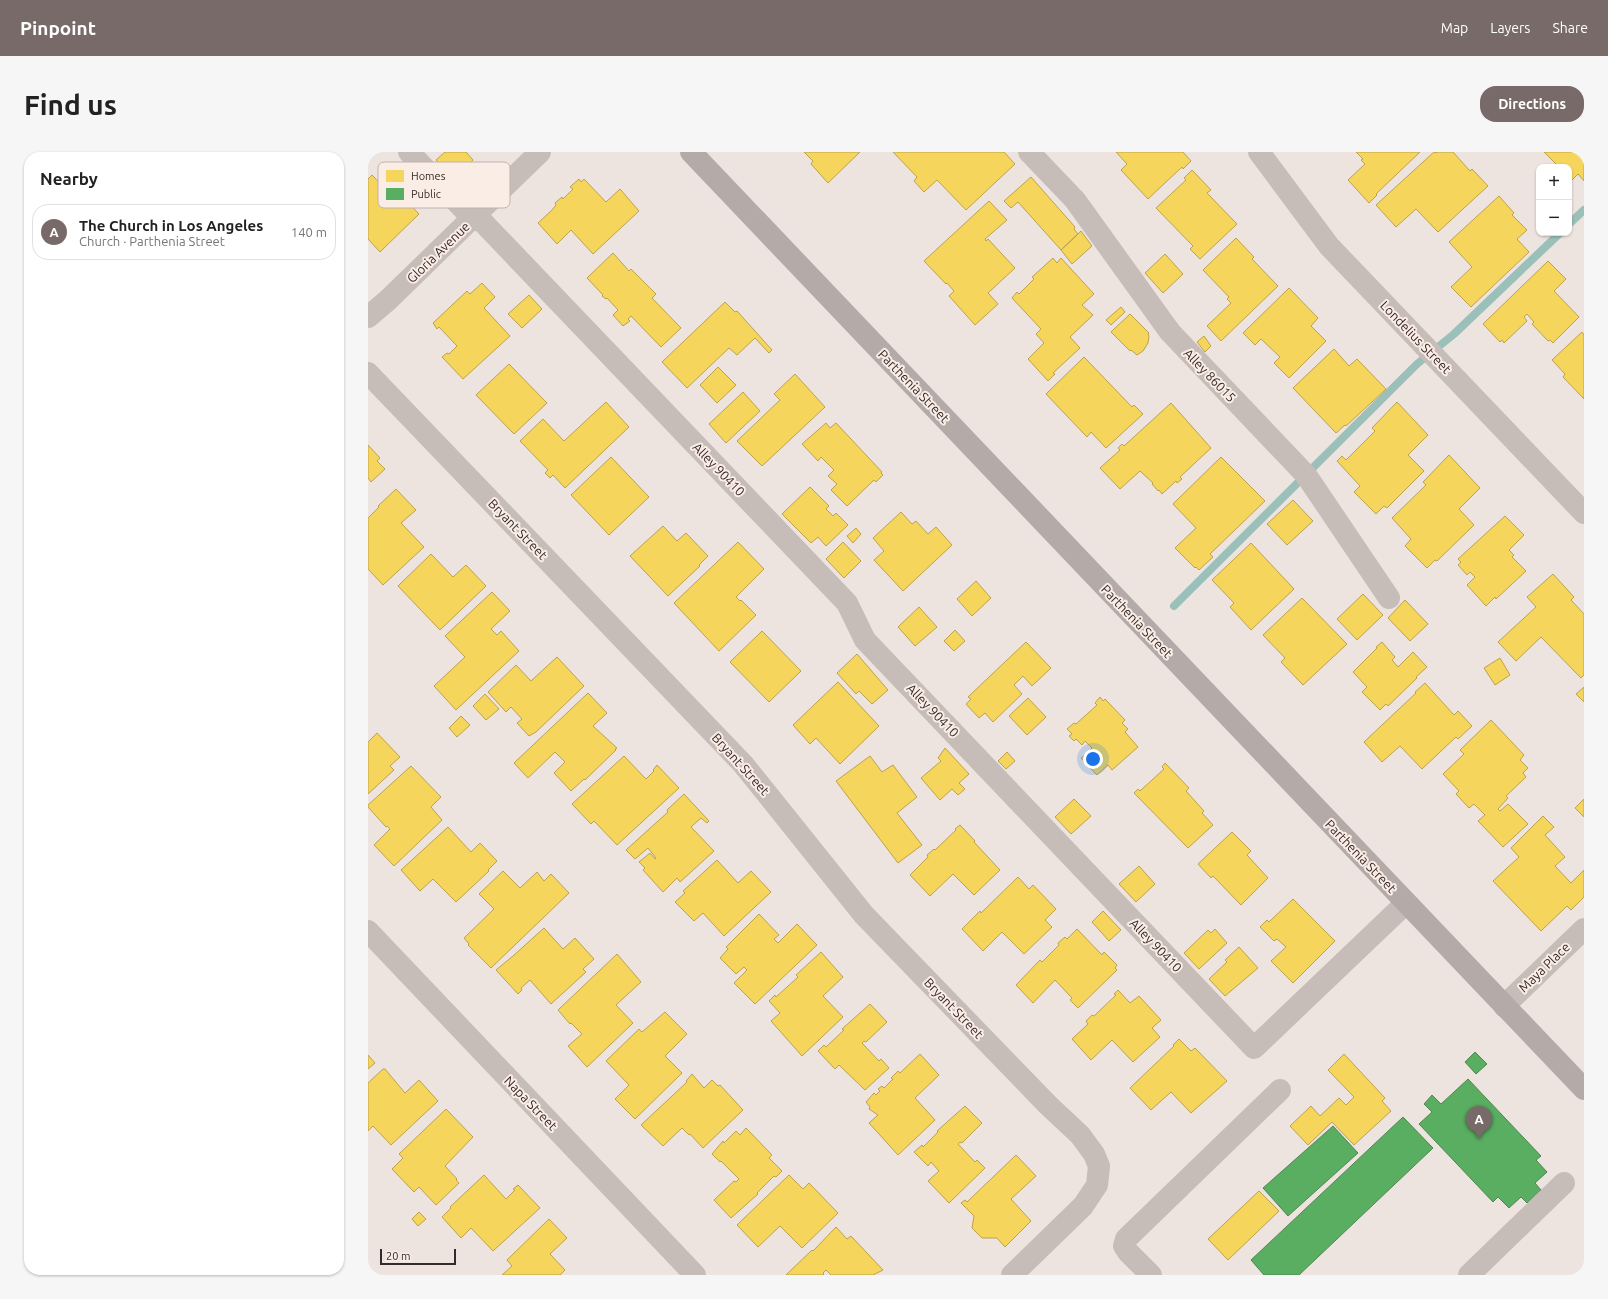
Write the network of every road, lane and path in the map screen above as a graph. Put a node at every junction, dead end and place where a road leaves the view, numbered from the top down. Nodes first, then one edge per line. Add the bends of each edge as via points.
1 (410, 152) edge
2 (540, 152) edge
3 (1029, 152) edge
4 (1259, 152) edge
5 (696, 154) edge
6 (420, 162) edge
7 (510, 181) edge
8 (466, 208) edge
9 (482, 208) edge
10 (474, 216) junction
11 (368, 317) edge
12 (368, 373) edge
13 (1584, 513) edge
14 (1389, 598) dead end
15 (1406, 903) junction
16 (1584, 929) edge
17 (368, 931) edge
18 (1504, 1006) junction
19 (1584, 1089) edge
20 (1280, 1090) dead end
21 (1564, 1183) dead end
22 (1471, 1274) edge
23 (694, 1275) edge
24 (1012, 1275) edge
25 (1150, 1275) edge

1 - 6 street
2 - 7 street, Gloria Avenue
3 - 14 street, Alley 86015 via 1075,200 1170,332 1306,475
4 - 13 street, Londelius Street via 1329,246
5 - 15 main road, Parthenia Street
8 - 10 street
9 - 10 street, Gloria Avenue
10 - 11 street, Gloria Avenue
10 - 15 street, Alley 90410 via 847,603 865,640 1254,1048
12 - 24 street, Bryant Street via 743,764 864,915 1048,1105 1080,1134 1099,1166 1097,1185 1083,1206
15 - 18 main road, Parthenia Street
16 - 18 street, Maya Place
17 - 23 street, Napa Street
18 - 19 main road, Parthenia Street
20 - 25 street via 1126,1239 1124,1246 1128,1252
21 - 22 street

